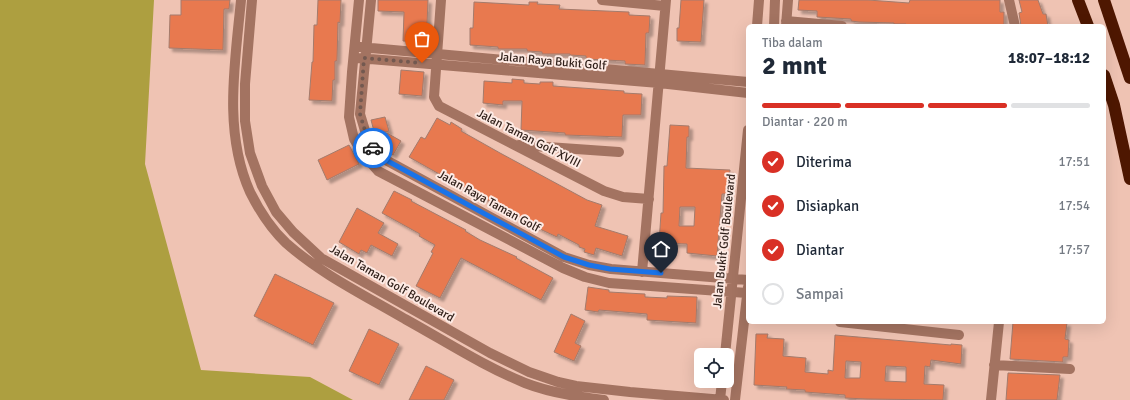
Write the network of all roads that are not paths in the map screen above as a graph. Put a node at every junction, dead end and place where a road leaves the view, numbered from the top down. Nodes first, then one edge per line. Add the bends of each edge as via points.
1 (240, 0) edge
2 (252, 0) edge
3 (359, 0) edge
4 (371, 0) edge
5 (442, 0) edge
6 (602, 0) edge
7 (759, 0) edge
8 (775, 0) edge
9 (788, 0) edge
10 (1009, 0) edge
11 (1078, 0) edge
12 (1104, 0) edge
13 (666, 3) edge
14 (757, 24) edge
15 (774, 24) edge
16 (786, 24) edge
17 (1015, 24) edge
18 (1087, 24) edge
19 (354, 47) junction
20 (366, 48) junction
21 (236, 56) junction
22 (246, 57) junction
23 (353, 58) junction
24 (364, 58) junction
25 (437, 59) junction
26 (659, 78) junction
27 (1130, 78) edge
28 (1106, 81) edge
29 (746, 82) edge
30 (746, 93) edge
31 (514, 145) junction
32 (746, 150) edge
33 (619, 152) dead end
34 (1130, 178) edge
35 (649, 199) junction
36 (645, 272) junction
37 (673, 274) junction
38 (733, 279) junction
39 (746, 280) edge
40 (647, 286) junction
41 (672, 287) junction
42 (729, 292) junction
43 (746, 293) edge
44 (746, 302) edge
45 (858, 324) edge
46 (999, 324) edge
47 (959, 335) dead end
48 (725, 348) edge
49 (994, 365) junction
50 (1070, 369) dead end
51 (721, 388) edge
52 (604, 400) edge
53 (720, 400) edge
54 (724, 400) edge
55 (735, 400) edge
56 (991, 400) edge

1 - 21 street, Jalan Taman Golf Boulevard
2 - 22 street, Jalan Taman Golf Boulevard
3 - 19 street, Jalan Raya Taman Golf
4 - 20 street, Jalan Raya Taman Golf
5 - 25 street, Jalan Taman Golf XVIII
6 - 13 street
7 - 14 street
8 - 15 street
9 - 16 street
10 - 17 street
11 - 18 highway
12 - 27 highway
13 - 26 street
19 - 20 street, Jalan Raya Bukit Golf
19 - 23 street, Jalan Raya Taman Golf
20 - 24 street, Jalan Raya Taman Golf
20 - 25 street, Jalan Raya Bukit Golf
21 - 22 street
21 - 52 street, Jalan Taman Golf Boulevard via 233,83 238,155 250,192 265,218 284,242 315,267 485,364 526,383 555,392
22 - 53 street, Jalan Taman Golf Boulevard via 245,121 250,153 262,186 276,212 321,258 490,353 558,382
23 - 24 street, Jalan Raya Bukit Golf
23 - 40 street, Jalan Raya Taman Golf via 349,117 354,139 378,171 577,274 609,283
24 - 25 street, Jalan Raya Bukit Golf
24 - 36 street, Jalan Raya Taman Golf via 360,114 366,134 374,149 384,159 564,257 610,269
25 - 26 street, Jalan Raya Bukit Golf
25 - 31 street, Jalan Taman Golf XVIII via 434,97 439,106
26 - 29 street, Jalan Raya Bukit Golf
26 - 30 street, Jalan Raya Bukit Golf
26 - 35 street
28 - 34 highway via 1114,105
31 - 33 street
31 - 35 street, Jalan Taman Golf XVIII via 604,191 623,197
32 - 38 street, Jalan Bukit Golf Boulevard
35 - 36 street
36 - 37 street, Jalan Raya Taman Golf
36 - 40 street
37 - 38 street, Jalan Raya Taman Golf
37 - 41 street
38 - 39 street, Jalan Raya Taman Golf
38 - 42 street, Jalan Bukit Golf Boulevard
40 - 41 street, Jalan Raya Taman Golf
41 - 42 street, Jalan Raya Taman Golf
42 - 43 street, Jalan Raya Taman Golf
42 - 48 street, Jalan Bukit Golf Boulevard
44 - 55 street
45 - 47 street
46 - 49 street
49 - 50 street
49 - 56 street
51 - 53 street
53 - 54 street, Jalan Taman Golf Boulevard

